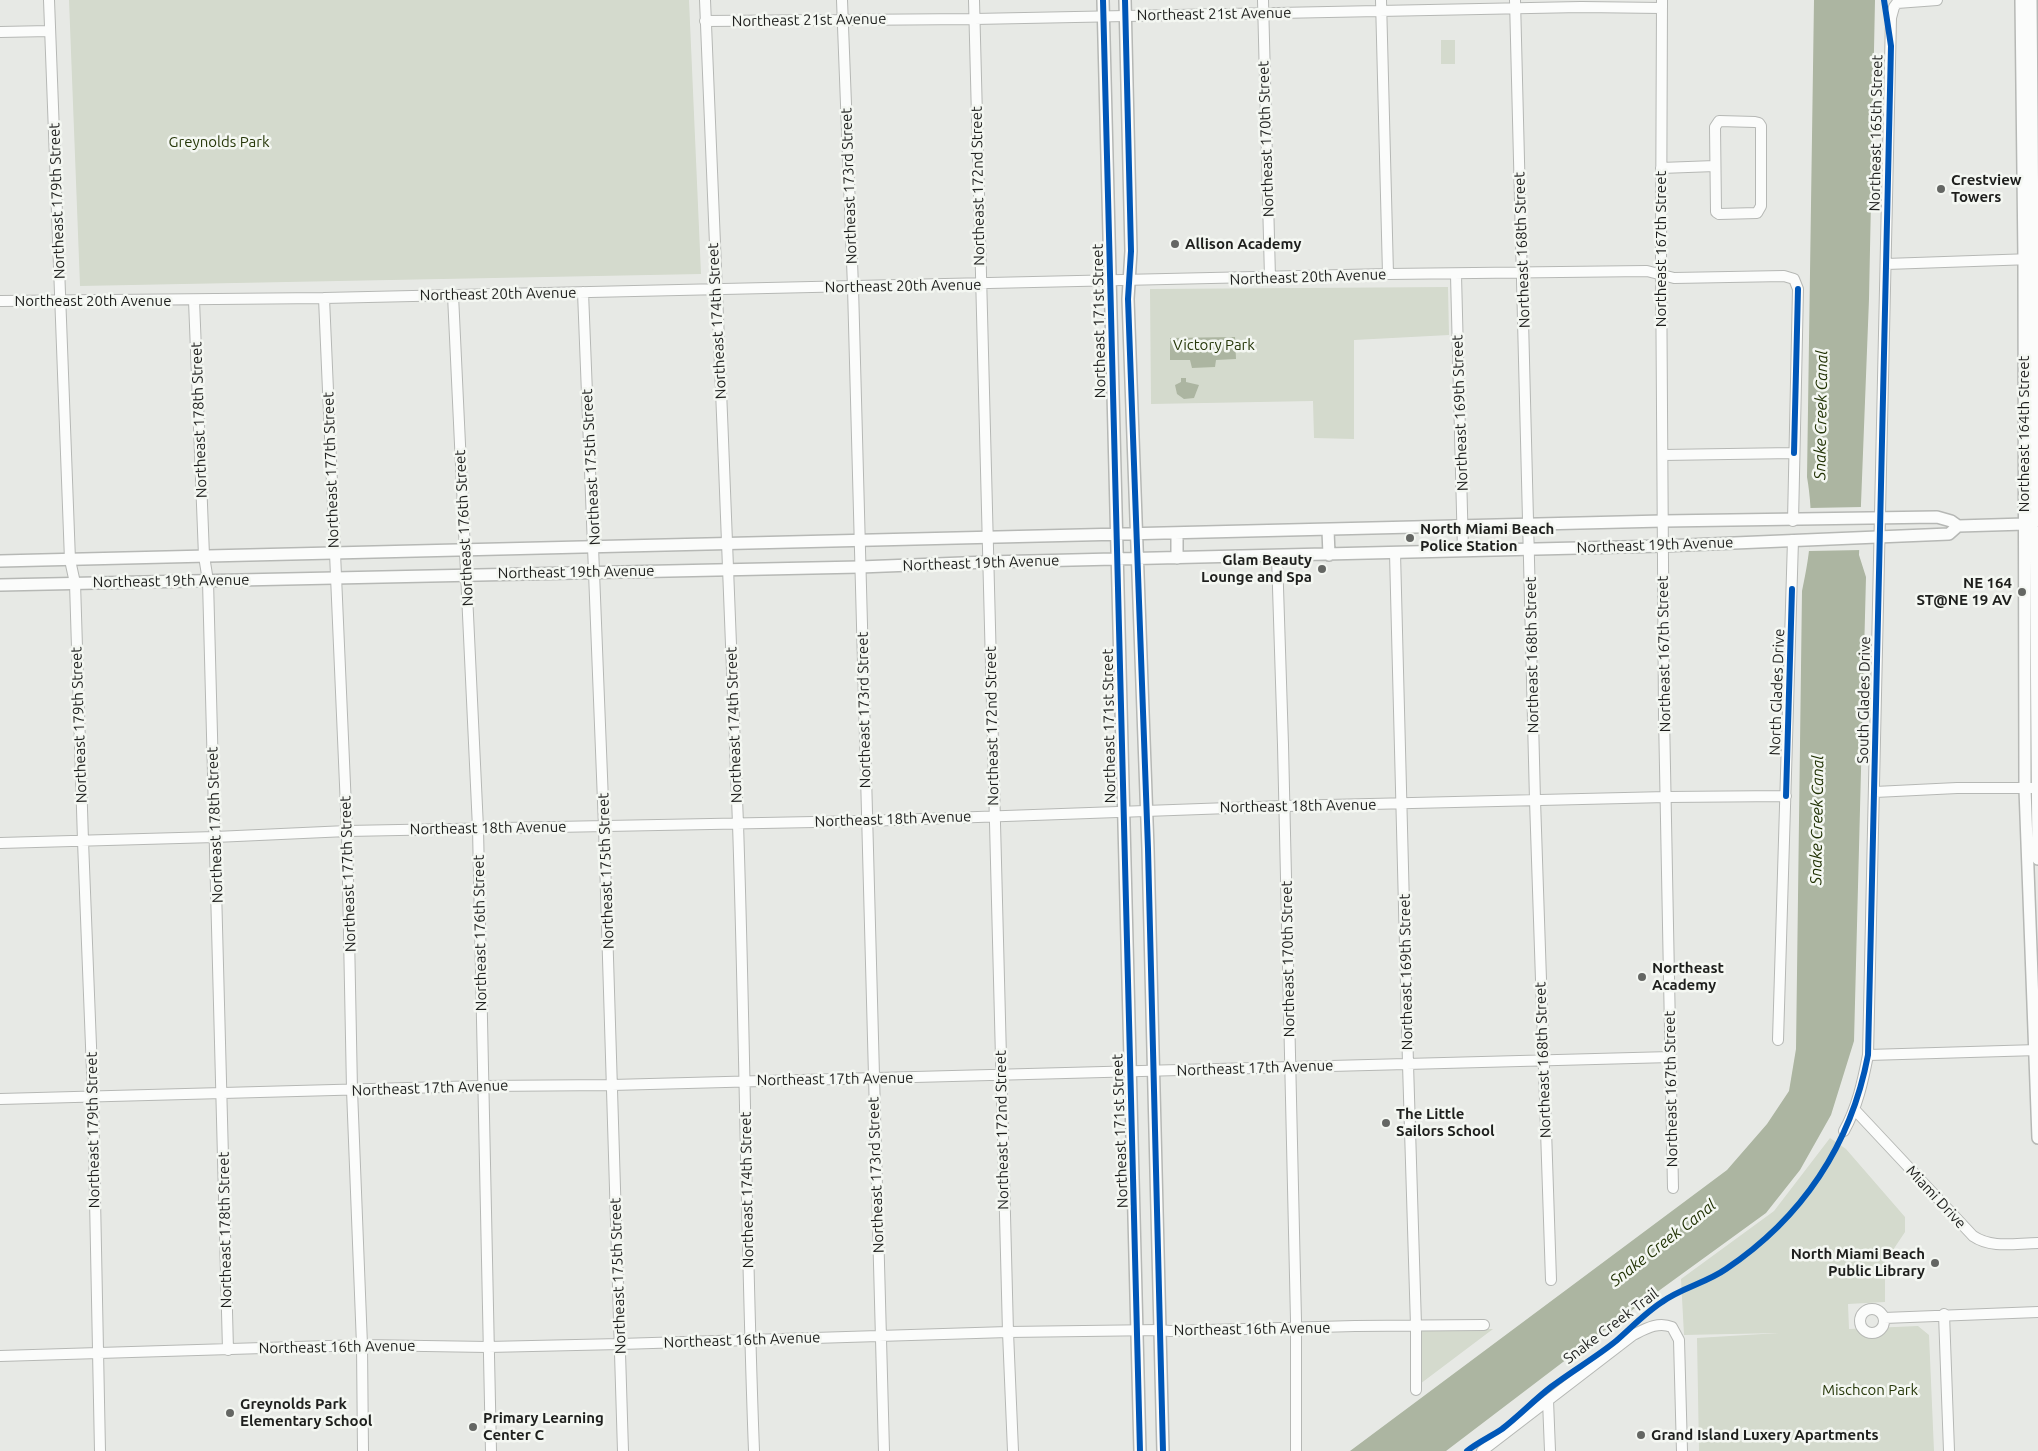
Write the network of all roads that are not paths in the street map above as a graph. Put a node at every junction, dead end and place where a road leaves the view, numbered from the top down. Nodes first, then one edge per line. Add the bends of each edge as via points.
1 (49, 0) edge
2 (704, 0) edge
3 (842, 0) edge
4 (974, 0) edge
5 (1103, 0) edge
6 (1125, 0) edge
7 (1263, 0) edge
8 (1381, 0) edge
9 (1937, 0) edge
10 (2021, 0) edge
11 (2031, 0) edge
12 (1515, 4) edge
13 (1662, 4) edge
14 (1381, 12) junction
15 (1263, 14) junction
16 (1103, 15) junction
17 (1125, 15) junction
18 (843, 19) junction
19 (974, 19) junction
20 (705, 21) junction
21 (50, 31) junction
22 (0, 32) edge
23 (1715, 166) junction
24 (1661, 168) junction
25 (2032, 259) edge
26 (1886, 264) junction
27 (1388, 274) junction
28 (1456, 274) junction
29 (1523, 274) junction
30 (1661, 276) junction
31 (1270, 278) junction
32 (1129, 280) junction
33 (1111, 281) junction
34 (981, 284) junction
35 (853, 287) junction
36 (716, 288) junction
37 (583, 292) junction
38 (453, 295) junction
39 (324, 298) junction
40 (62, 300) junction
41 (194, 300) junction
42 (0, 301) edge
43 (1794, 453) junction
44 (1663, 455) junction
45 (1881, 518) junction
46 (1793, 520) junction
47 (1663, 521) junction
48 (2034, 523) edge
49 (1529, 524) junction
50 (1463, 526) junction
51 (1958, 526) junction
52 (1328, 530) junction
53 (1135, 534) junction
54 (1176, 534) junction
55 (1116, 535) junction
56 (988, 538) junction
57 (1880, 538) junction
58 (1793, 540) junction
59 (859, 541) junction
60 (728, 544) junction
61 (1663, 546) junction
62 (594, 547) junction
63 (1529, 549) junction
64 (465, 550) junction
65 (1463, 551) junction
66 (334, 553) junction
67 (1396, 553) junction
68 (1329, 555) junction
69 (204, 556) junction
70 (1277, 556) junction
71 (1137, 558) junction
72 (1177, 558) junction
73 (1117, 559) junction
74 (70, 560) junction
75 (0, 562) edge
76 (988, 562) junction
77 (860, 567) junction
78 (729, 568) junction
79 (595, 571) junction
80 (466, 574) junction
81 (335, 577) junction
82 (208, 581) junction
83 (75, 583) junction
84 (0, 585) edge
85 (1139, 644) junction
86 (1120, 645) junction
87 (1144, 747) junction
88 (1122, 748) junction
89 (2033, 788) edge
90 (1875, 792) junction
91 (1786, 796) junction
92 (1667, 797) junction
93 (1535, 800) junction
94 (1402, 804) junction
95 (1285, 806) junction
96 (1145, 811) junction
97 (1124, 812) junction
98 (994, 815) junction
99 (866, 821) junction
100 (738, 824) junction
101 (604, 827) junction
102 (478, 828) junction
103 (347, 831) junction
104 (215, 837) junction
105 (83, 841) junction
106 (0, 843) edge
107 (2038, 858) edge
108 (1778, 1040) dead end
109 (2037, 1050) edge
110 (1868, 1055) junction
111 (1671, 1057) junction
112 (1543, 1061) junction
113 (1408, 1064) junction
114 (1290, 1067) junction
115 (1130, 1072) junction
116 (1154, 1072) junction
117 (1001, 1075) junction
118 (873, 1077) junction
119 (745, 1081) junction
120 (612, 1085) junction
121 (482, 1086) junction
122 (352, 1090) junction
123 (223, 1094) junction
124 (93, 1097) junction
125 (0, 1099) edge
126 (1854, 1109) junction
127 (1844, 1131) dead end
128 (2038, 1138) edge
129 (1673, 1188) dead end
130 (2038, 1243) edge
131 (1551, 1280) dead end
132 (2038, 1312) edge
133 (1944, 1314) junction
134 (1884, 1318) dead end
135 (1484, 1325) dead end
136 (1416, 1326) junction
137 (1296, 1329) junction
138 (1138, 1330) junction
139 (1160, 1330) junction
140 (1008, 1332) junction
141 (880, 1336) junction
142 (750, 1340) junction
143 (620, 1344) junction
144 (362, 1345) junction
145 (488, 1347) junction
146 (228, 1350) junction
147 (97, 1354) junction
148 (0, 1356) edge
149 (1416, 1390) dead end
150 (1548, 1400) junction
151 (100, 1451) edge
152 (363, 1451) edge
153 (491, 1451) edge
154 (623, 1451) edge
155 (754, 1451) edge
156 (884, 1451) edge
157 (1013, 1451) edge
158 (1140, 1451) edge
159 (1163, 1451) edge
160 (1296, 1451) edge
161 (1482, 1451) edge
162 (1550, 1451) edge
163 (1682, 1451) edge
164 (1949, 1451) edge

1 - 21 street, Northeast 179th Street
2 - 20 street, Northeast 174th Street
3 - 18 street, Northeast 173rd Street
4 - 19 street, Northeast 172nd Street
5 - 16 street, Northeast 171st Street
6 - 17 street, Northeast 171st Street
7 - 15 street, Northeast 170th Street
8 - 14 street
9 - 26 street, Northeast 165th Street via 1896,4 1891,18
10 - 25 street, Northeast 164th Street
11 - 25 street, Northeast 164th Street
12 - 13 street, Northeast 21st Avenue
12 - 14 street, Northeast 21st Avenue
12 - 29 street, Northeast 168th Street
13 - 24 street, Northeast 167th Street
14 - 15 street, Northeast 21st Avenue
14 - 27 street
15 - 17 street, Northeast 21st Avenue
15 - 31 street, Northeast 170th Street
16 - 17 street, Northeast 21st Avenue
16 - 19 street, Northeast 21st Avenue
16 - 33 street, Northeast 171st Street
17 - 32 street, Northeast 171st Street
18 - 19 street, Northeast 21st Avenue
18 - 20 street, Northeast 21st Avenue
18 - 35 street, Northeast 173rd Street
19 - 34 street, Northeast 172nd Street
20 - 36 street, Northeast 174th Street
21 - 22 street
21 - 40 street, Northeast 179th Street
23 - 23 street via 1717,122 1759,123 1760,210 1757,213 1716,212
23 - 24 street
24 - 30 street, Northeast 167th Street
25 - 26 street
25 - 48 street, Northeast 164th Street via 2030,447
26 - 45 street, South Glades Drive
27 - 28 street, Northeast 20th Avenue
27 - 31 street, Northeast 20th Avenue
28 - 29 street, Northeast 20th Avenue
28 - 50 street, Northeast 169th Street
29 - 30 street, Northeast 20th Avenue via 1647,271
29 - 49 street, Northeast 168th Street
30 - 43 street, Northeast 20th Avenue via 1784,276 1794,279 1798,289
30 - 44 street, Northeast 167th Street
31 - 32 street, Northeast 20th Avenue
32 - 33 street, Northeast 20th Avenue
32 - 53 street, Northeast 171st Street
33 - 34 street, Northeast 20th Avenue
33 - 55 street, Northeast 171st Street
34 - 35 street, Northeast 20th Avenue
34 - 56 street, Northeast 172nd Street
35 - 36 street, Northeast 20th Avenue
35 - 59 street, Northeast 173rd Street
36 - 37 street, Northeast 20th Avenue
36 - 60 street, Northeast 174th Street
37 - 38 street, Northeast 20th Avenue
37 - 62 street, Northeast 175th Street
38 - 39 street, Northeast 20th Avenue
38 - 64 street, Northeast 176th Street
39 - 41 street, Northeast 20th Avenue
39 - 66 street, Northeast 177th Street
40 - 41 street, Northeast 20th Avenue
40 - 42 street, Northeast 20th Avenue
40 - 74 street, Northeast 179th Street
41 - 69 street, Northeast 178th Street
43 - 44 street
43 - 46 street
44 - 47 street, Northeast 167th Street
45 - 46 street, Northeast 19th Avenue
45 - 51 street, Northeast 19th Avenue via 1937,517 1951,520
45 - 57 street, South Glades Drive
46 - 47 street, Northeast 19th Avenue
47 - 49 street, Northeast 19th Avenue
47 - 61 street, Northeast 167th Street
48 - 51 street, Northeast 19th Avenue
48 - 89 street, Northeast 164th Street
49 - 50 street, Northeast 19th Avenue
49 - 63 street, Northeast 168th Street
50 - 52 street, Northeast 19th Avenue
50 - 65 street, Northeast 169th Street
51 - 57 street, Northeast 19th Avenue via 1949,534
52 - 54 street, Northeast 19th Avenue
52 - 68 street
53 - 54 street, Northeast 19th Avenue
53 - 55 street, Northeast 19th Avenue
53 - 71 street, Northeast 171st Street
54 - 72 street
55 - 56 street, Northeast 19th Avenue
55 - 73 street, Northeast 171st Street
56 - 59 street, Northeast 19th Avenue
56 - 76 street, Northeast 172nd Street
57 - 58 street, Northeast 19th Avenue
57 - 90 street, South Glades Drive
58 - 61 street, Northeast 19th Avenue
58 - 91 street, North Glades Drive
59 - 60 street, Northeast 19th Avenue
59 - 77 street, Northeast 173rd Street
60 - 62 street, Northeast 19th Avenue
60 - 78 street, Northeast 174th Street
61 - 63 street, Northeast 19th Avenue
61 - 92 street, Northeast 167th Street
62 - 64 street, Northeast 19th Avenue
62 - 79 street, Northeast 175th Street
63 - 65 street, Northeast 19th Avenue
63 - 93 street, Northeast 168th Street
64 - 66 street, Northeast 19th Avenue
64 - 80 street, Northeast 176th Street
65 - 67 street, Northeast 19th Avenue
66 - 69 street, Northeast 19th Avenue
66 - 81 street, Northeast 177th Street
67 - 68 street, Northeast 19th Avenue
67 - 94 street, Northeast 169th Street
68 - 70 street, Northeast 19th Avenue
69 - 74 street, Northeast 19th Avenue
69 - 82 street, Northeast 178th Street
70 - 72 street, Northeast 19th Avenue
70 - 95 street, Northeast 170th Street
71 - 72 street, Northeast 19th Avenue
71 - 73 street, Northeast 19th Avenue
71 - 85 street, Northeast 171st Street
73 - 76 street, Northeast 19th Avenue
73 - 86 street, Northeast 171st Street
74 - 75 street, Northeast 19th Avenue
74 - 83 street, Northeast 179th Street
76 - 77 street, Northeast 19th Avenue
76 - 98 street, Northeast 172nd Street
77 - 78 street, Northeast 19th Avenue
77 - 99 street, Northeast 173rd Street
78 - 79 street, Northeast 19th Avenue
78 - 100 street, Northeast 174th Street
79 - 80 street, Northeast 19th Avenue
79 - 101 street, Northeast 175th Street
80 - 81 street, Northeast 19th Avenue
80 - 102 street, Northeast 176th Street
81 - 82 street, Northeast 19th Avenue
81 - 103 street, Northeast 177th Street
82 - 83 street, Northeast 19th Avenue
82 - 104 street, Northeast 178th Street
83 - 84 street, Northeast 19th Avenue
83 - 105 street, Northeast 179th Street
85 - 86 street
85 - 87 street, Northeast 171st Street
86 - 88 street, Northeast 171st Street
87 - 88 street
87 - 96 street, Northeast 171st Street
88 - 97 street, Northeast 171st Street
89 - 90 street
89 - 107 street, Northeast 164th Street
89 - 109 street, Northeast 164th Street
90 - 110 street, South Glades Drive
91 - 92 street, Northeast 18th Avenue
91 - 108 street, North Glades Drive
92 - 93 street, Northeast 18th Avenue
92 - 111 street, Northeast 167th Street
93 - 94 street, Northeast 18th Avenue
93 - 112 street, Northeast 168th Street
94 - 95 street, Northeast 18th Avenue
94 - 113 street, Northeast 169th Street
95 - 96 street, Northeast 18th Avenue
95 - 114 street, Northeast 170th Street
96 - 97 street, Northeast 18th Avenue
96 - 116 street, Northeast 171st Street
97 - 98 street, Northeast 18th Avenue
97 - 115 street, Northeast 171st Street
98 - 99 street, Northeast 18th Avenue
98 - 117 street, Northeast 172nd Street
99 - 100 street, Northeast 18th Avenue
99 - 118 street, Northeast 173rd Street
100 - 101 street, Northeast 18th Avenue
100 - 119 street, Northeast 174th Street
101 - 102 street, Northeast 18th Avenue
101 - 120 street, Northeast 175th Street
102 - 103 street, Northeast 18th Avenue
102 - 121 street, Northeast 176th Street
103 - 104 street, Northeast 18th Avenue
103 - 122 street, Northeast 177th Street
104 - 105 street, Northeast 18th Avenue
104 - 123 street, Northeast 178th Street
105 - 106 street, Northeast 18th Avenue
105 - 124 street, Northeast 179th Street
109 - 110 street
109 - 128 street, Northeast 164th Street
110 - 126 street, South Glades Drive
111 - 112 street, Northeast 17th Avenue
111 - 129 street, Northeast 167th Street
112 - 113 street, Northeast 17th Avenue
112 - 131 street, Northeast 168th Street
113 - 114 street, Northeast 17th Avenue
113 - 136 street, Northeast 169th Street
114 - 116 street, Northeast 17th Avenue
114 - 137 street, Northeast 170th Street
115 - 116 street, Northeast 17th Avenue
115 - 117 street, Northeast 17th Avenue
115 - 138 street, Northeast 171st Street
116 - 139 street, Northeast 171st Street
117 - 118 street, Northeast 17th Avenue
117 - 140 street, Northeast 172nd Street
118 - 119 street, Northeast 17th Avenue
118 - 141 street, Northeast 173rd Street
119 - 120 street, Northeast 17th Avenue
119 - 142 street, Northeast 174th Street
120 - 121 street, Northeast 17th Avenue
120 - 143 street, Northeast 175th Street
121 - 122 street, Northeast 17th Avenue
121 - 145 street, Northeast 176th Street
122 - 123 street, Northeast 17th Avenue
122 - 144 street, Northeast 177th Street
123 - 124 street, Northeast 17th Avenue
123 - 146 street, Northeast 178th Street
124 - 125 street, Northeast 17th Avenue
124 - 147 street, Northeast 179th Street
126 - 127 street, South Glades Drive
126 - 130 street, Miami Drive via 1973,1236 1993,1244
132 - 133 street
133 - 134 street
133 - 164 street
135 - 136 street, Northeast 16th Avenue
136 - 137 street, Northeast 16th Avenue
136 - 149 street, Northeast 169th Street
137 - 139 street, Northeast 16th Avenue
137 - 160 street, Northeast 170th Street
138 - 139 street, Northeast 16th Avenue
138 - 140 street, Northeast 16th Avenue
138 - 158 street, Northeast 171st Street
139 - 159 street, Northeast 171st Street
140 - 141 street, Northeast 16th Avenue
140 - 157 street, Northeast 172nd Street
141 - 142 street, Northeast 16th Avenue
141 - 156 street, Northeast 173rd Street
142 - 143 street, Northeast 16th Avenue
142 - 155 street, Northeast 174th Street
143 - 145 street, Northeast 16th Avenue
143 - 154 street, Northeast 175th Street
144 - 145 street, Northeast 16th Avenue
144 - 146 street, Northeast 16th Avenue
144 - 152 street, Northeast 177th Street
145 - 153 street, Northeast 176th Street
146 - 147 street, Northeast 16th Avenue
147 - 148 street, Northeast 16th Avenue
147 - 151 street, Northeast 179th Street
150 - 161 street
150 - 162 street
150 - 163 street via 1633,1335 1655,1326 1672,1327 1679,1340

